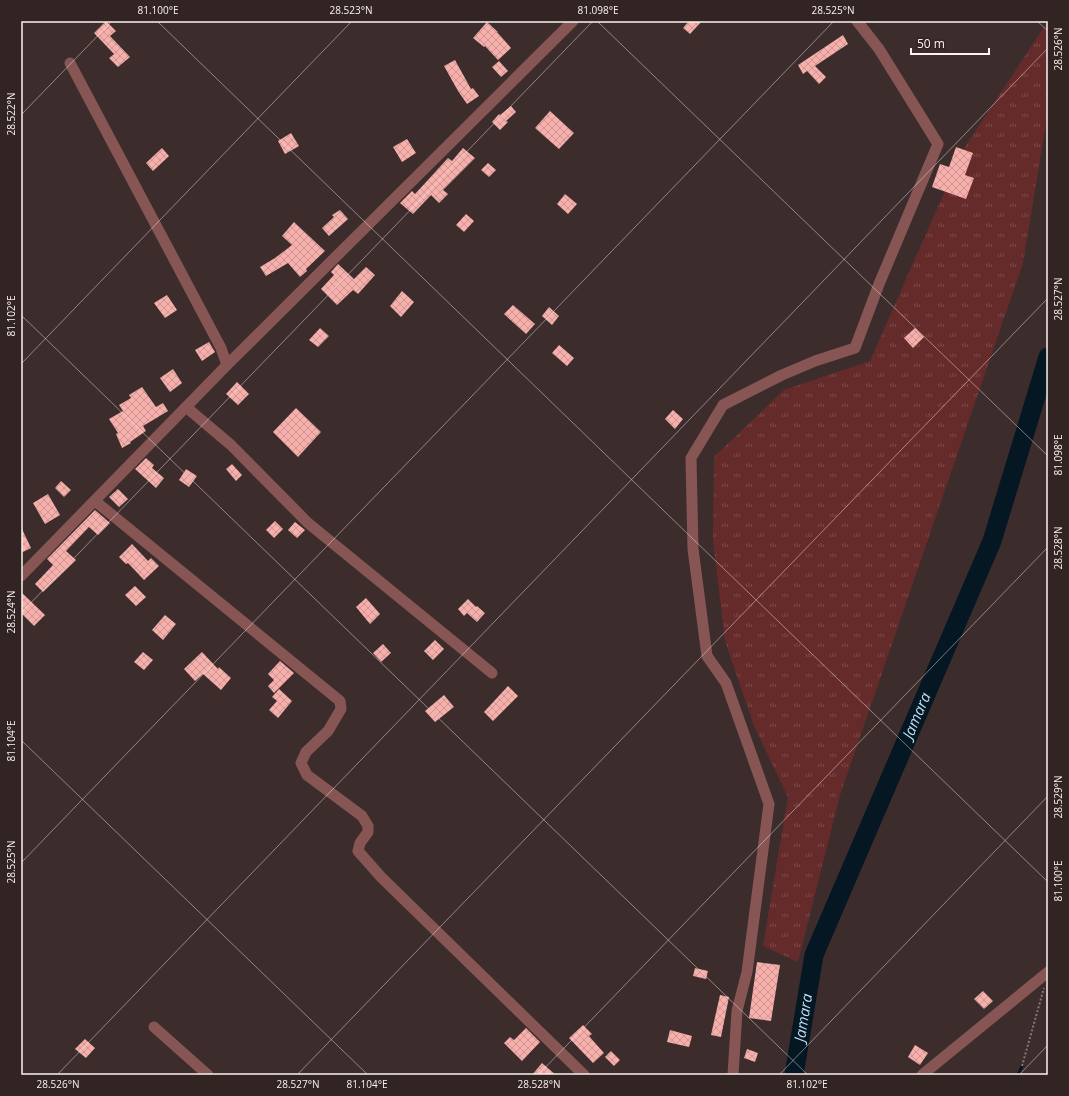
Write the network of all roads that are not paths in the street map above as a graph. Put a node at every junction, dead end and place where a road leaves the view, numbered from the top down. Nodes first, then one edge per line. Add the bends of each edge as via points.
1 (573, 21) edge
2 (857, 21) edge
3 (70, 63) dead end
4 (227, 364) junction
5 (186, 407) junction
6 (95, 501) junction
7 (21, 576) edge
8 (492, 673) dead end
9 (1047, 978) edge
10 (154, 1027) dead end
11 (208, 1075) edge
12 (584, 1075) edge
13 (733, 1075) edge
14 (922, 1075) edge

1 - 4 street
2 - 13 street via 879,49 938,144 854,348 782,375 723,405 691,458 693,549 707,656 726,683 769,804 747,972 737,1012
3 - 4 street
4 - 5 street
5 - 6 street
5 - 8 street via 231,445 308,523
6 - 7 street
6 - 12 street via 340,701 341,709 328,731 306,752 301,763 308,775 362,816 368,826 368,832 358,851 364,859
9 - 14 street
10 - 11 street

